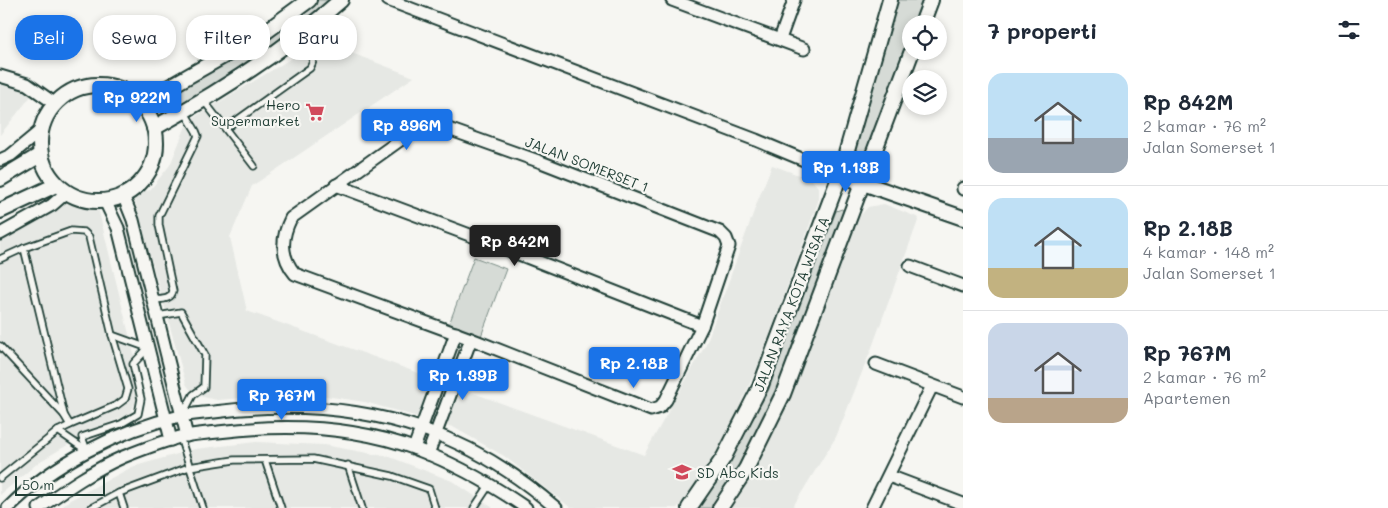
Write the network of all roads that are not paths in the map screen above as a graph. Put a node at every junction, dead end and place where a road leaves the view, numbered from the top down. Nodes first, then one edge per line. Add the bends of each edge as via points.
1 (308, 0) edge
2 (341, 0) edge
3 (388, 0) edge
4 (672, 0) edge
5 (794, 0) edge
6 (890, 0) edge
7 (931, 0) edge
8 (323, 15) edge
9 (925, 15) edge
10 (780, 40) junction
11 (280, 48) edge
12 (804, 49) dead end
13 (314, 60) edge
14 (909, 60) edge
15 (0, 76) edge
16 (204, 101) junction
17 (54, 103) junction
18 (141, 103) junction
19 (184, 111) junction
20 (154, 128) junction
21 (226, 128) junction
22 (40, 131) junction
23 (40, 155) junction
24 (0, 160) edge
25 (254, 166) dead end
26 (840, 175) junction
27 (0, 179) edge
28 (863, 184) junction
29 (336, 185) junction
30 (61, 188) junction
31 (123, 195) junction
32 (104, 201) junction
33 (0, 211) edge
34 (963, 218) edge
35 (0, 234) edge
36 (24, 248) junction
37 (0, 259) edge
38 (910, 266) dead end
39 (963, 286) edge
40 (154, 300) junction
41 (158, 316) junction
42 (702, 326) junction
43 (456, 333) junction
44 (112, 335) junction
45 (471, 339) junction
46 (0, 346) edge
47 (148, 348) junction
48 (876, 364) dead end
49 (932, 386) junction
50 (963, 397) edge
51 (64, 415) junction
52 (182, 416) junction
53 (166, 420) junction
54 (70, 425) junction
55 (422, 429) junction
56 (58, 431) junction
57 (436, 434) junction
58 (179, 438) junction
59 (414, 448) junction
60 (87, 451) junction
61 (428, 454) junction
62 (265, 460) junction
63 (348, 465) junction
64 (189, 467) junction
65 (889, 476) junction
66 (0, 478) edge
67 (490, 484) junction
68 (119, 493) junction
69 (963, 504) edge
70 (8, 508) edge
71 (39, 508) edge
72 (91, 508) edge
73 (124, 508) edge
74 (202, 508) edge
75 (281, 508) edge
76 (362, 508) edge
77 (435, 508) edge
78 (474, 508) edge
79 (526, 508) edge
80 (556, 508) edge
81 (689, 508) edge
82 (720, 508) edge
83 (872, 508) edge

1 - 18 street via 264,34
2 - 8 street
3 - 26 street
4 - 10 street
5 - 10 street
6 - 26 street, JALAN RAYA KOTA WISATA
7 - 9 street
10 - 12 street
11 - 16 street
13 - 21 lane via 310,68
14 - 28 street, JALAN RAYA KOTA WISATA
15 - 17 street via 27,84
16 - 19 street
16 - 21 lane
17 - 18 street via 74,89 98,84 121,89
17 - 22 street
18 - 20 street
19 - 20 street
19 - 40 lane via 198,136 159,216 158,225 173,291 169,298
20 - 31 street via 156,148 151,167 140,183
21 - 25 lane
22 - 23 street
22 - 24 street
23 - 27 street
23 - 30 street
26 - 28 street
26 - 81 street, JALAN RAYA KOTA WISATA via 760,387 724,457
28 - 34 street
28 - 82 street, JALAN RAYA KOTA WISATA via 783,394 746,469
29 - 42 street
29 - 42 street, JALAN SOMERSET 1 via 427,124 541,162 720,232 726,238 729,246
29 - 43 street, JALAN SOMERSET 1 via 291,218 284,233 283,246 289,267 295,274
30 - 32 street via 85,200
30 - 33 street
30 - 35 street via 52,205
31 - 32 street
31 - 40 street via 133,220
32 - 47 street via 118,228
36 - 37 lane
36 - 44 lane via 71,231 84,232 89,237
36 - 51 lane
38 - 39 street
40 - 41 street
41 - 52 street
41 - 52 lane via 181,312 205,355 204,387 193,395
42 - 45 street, JALAN SOMERSET 1 via 666,400 652,410
43 - 45 street, JALAN SOMERSET 1
43 - 55 street
44 - 47 lane
44 - 54 lane via 128,389 125,399
45 - 57 street
46 - 51 lane
47 - 53 street
47 - 60 lane via 133,364 141,399 138,414 121,424 82,437
48 - 49 street
49 - 50 street
49 - 65 street
51 - 54 lane
52 - 53 street
52 - 55 street via 240,409 299,407 343,410
52 - 58 street
53 - 58 street
53 - 60 street
54 - 56 lane
55 - 57 street
55 - 59 street
56 - 60 lane
56 - 66 lane
57 - 61 street
57 - 80 street via 496,464
58 - 59 street via 240,429 299,428 341,432
58 - 64 lane
58 - 71 street via 122,458 79,480
59 - 61 street
60 - 70 street via 24,492
61 - 67 street
62 - 63 lane via 313,459
62 - 64 lane via 234,460
62 - 75 lane
63 - 76 lane
63 - 77 lane via 429,489
64 - 68 lane
64 - 74 lane
65 - 69 street
65 - 83 street
67 - 78 lane
67 - 79 street
68 - 72 lane
68 - 73 lane

